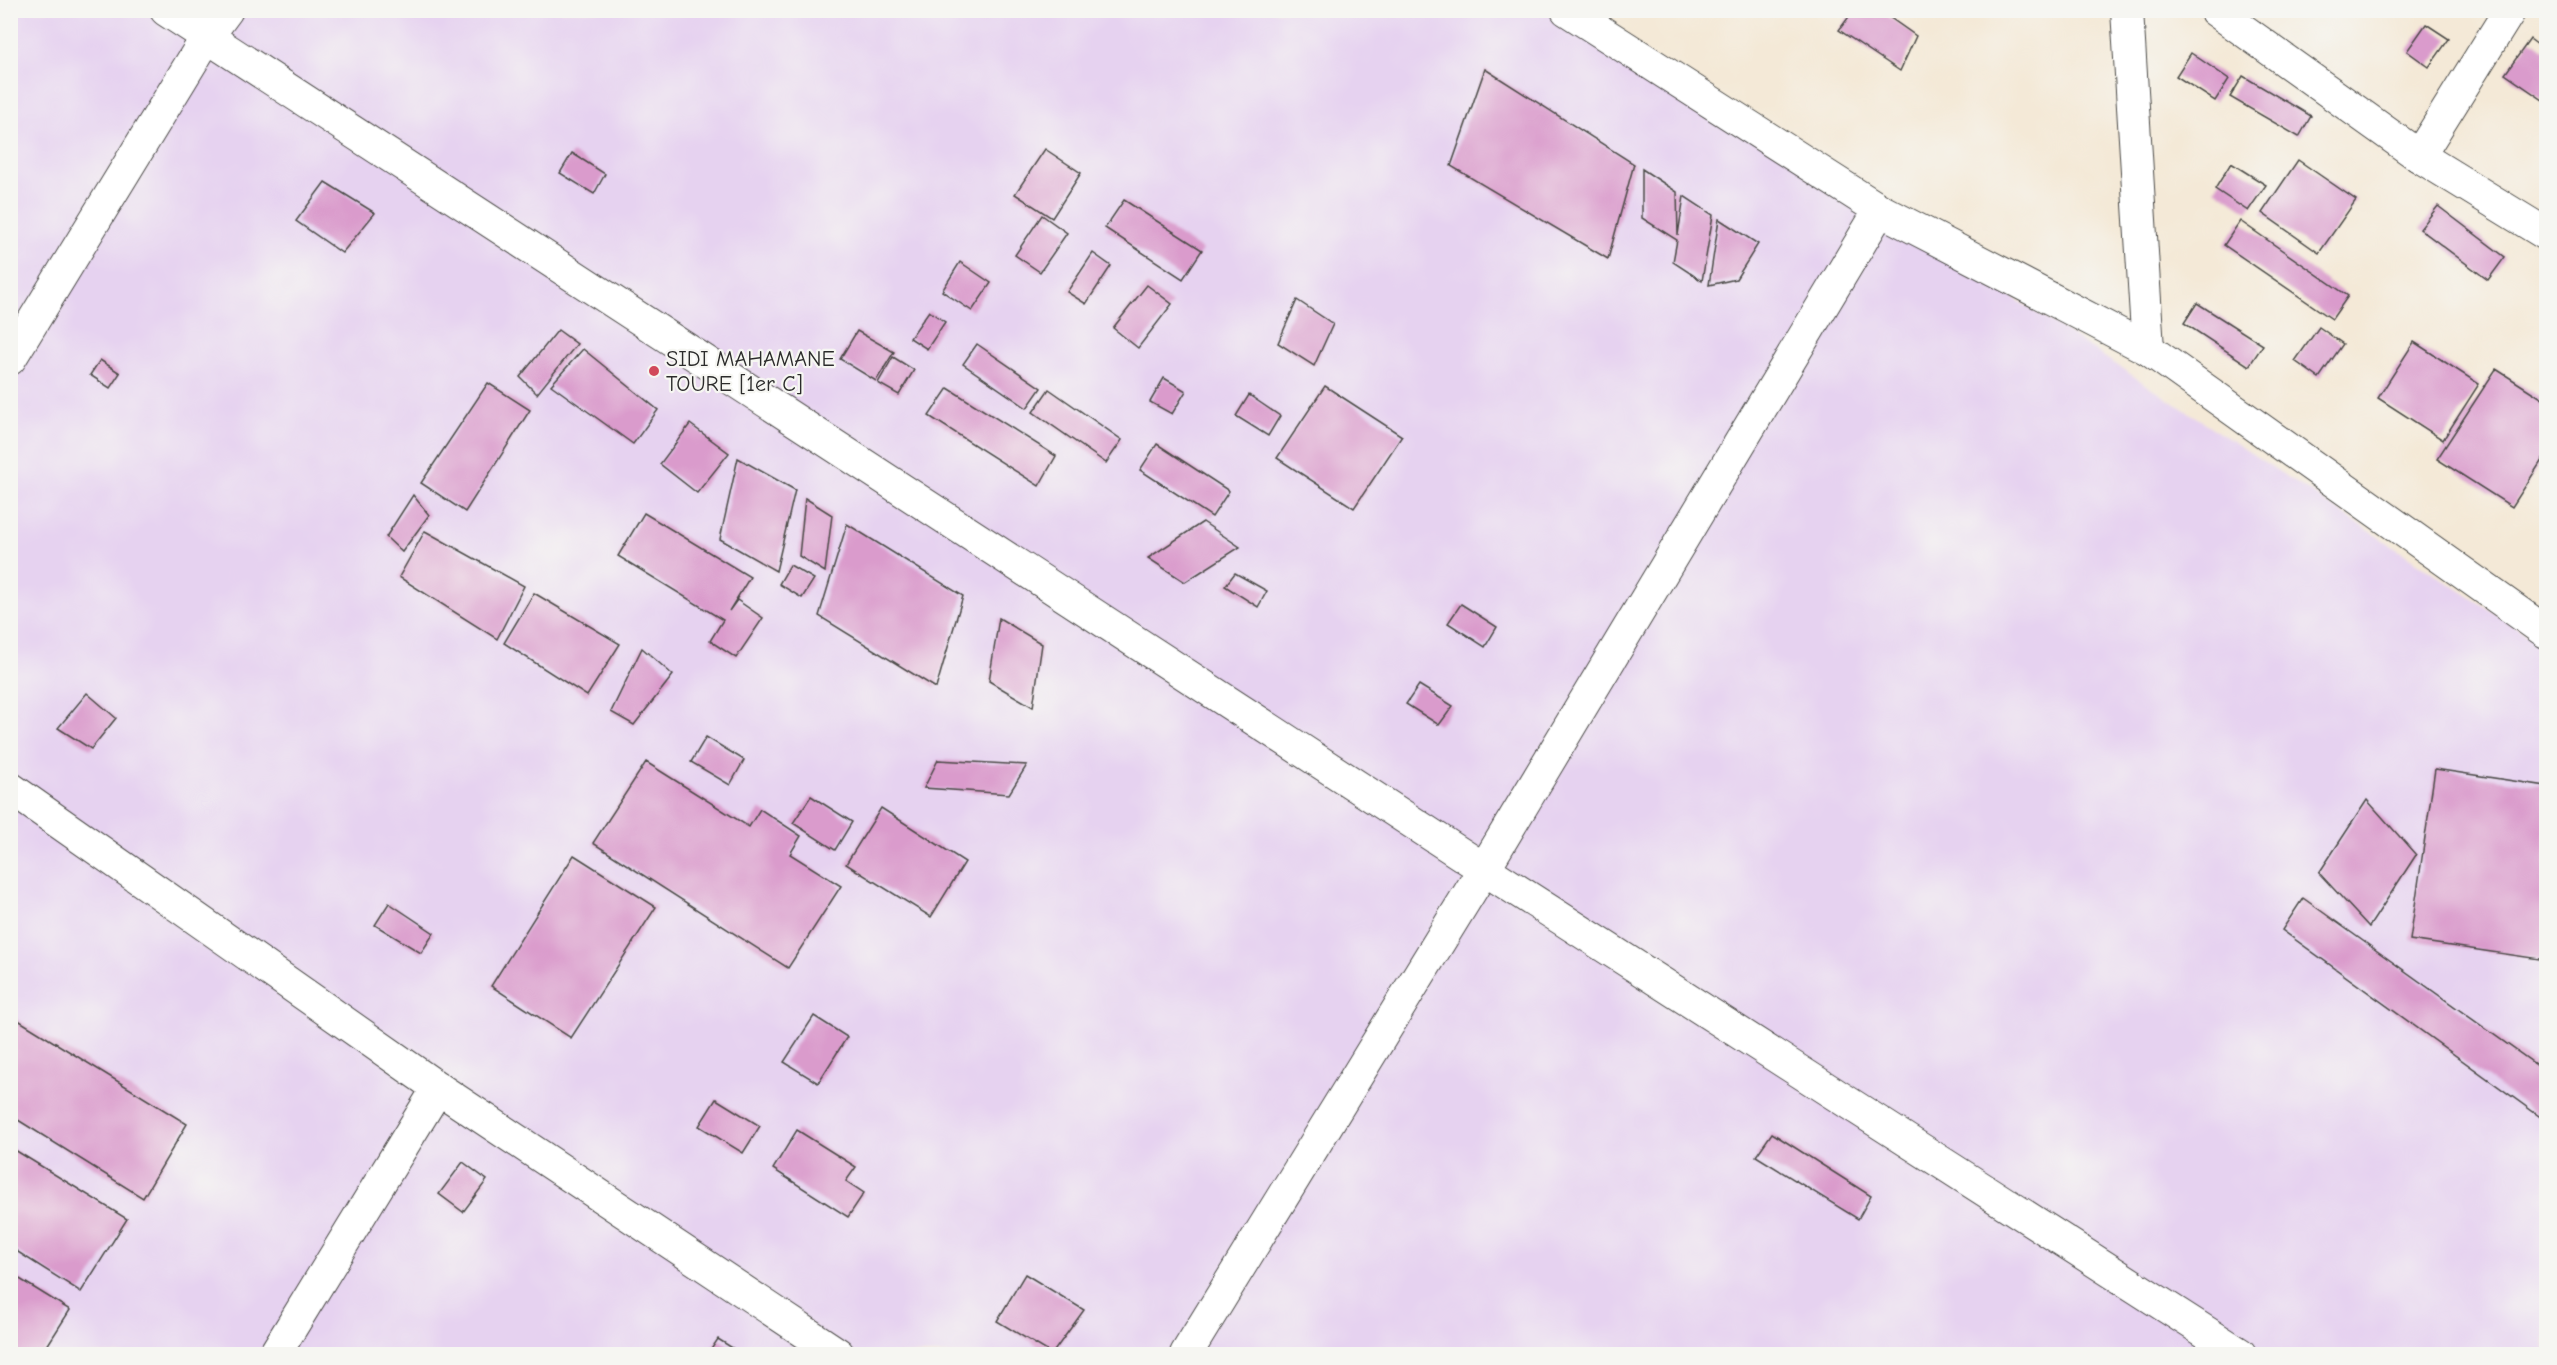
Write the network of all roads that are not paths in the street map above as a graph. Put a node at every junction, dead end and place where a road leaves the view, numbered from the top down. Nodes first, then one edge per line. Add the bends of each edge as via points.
1 (166, 10) edge
2 (227, 10) edge
3 (1567, 10) edge
4 (2127, 10) edge
5 (2215, 10) edge
6 (2510, 10) edge
7 (207, 37) junction
8 (2419, 156) junction
9 (1880, 210) junction
10 (2547, 234) edge
11 (2148, 349) junction
12 (10, 359) edge
13 (2547, 632) edge
14 (10, 788) edge
15 (1484, 869) junction
16 (438, 1088) junction
17 (275, 1354) edge
18 (838, 1354) edge
19 (1186, 1354) edge
20 (2240, 1354) edge

1 - 7 street
2 - 7 street
3 - 9 street
4 - 11 street
5 - 8 street
6 - 8 street
7 - 12 street
7 - 15 street
8 - 10 street
9 - 11 street
9 - 15 street
11 - 13 street
14 - 16 street
15 - 19 street
15 - 20 street
16 - 17 street
16 - 18 street

